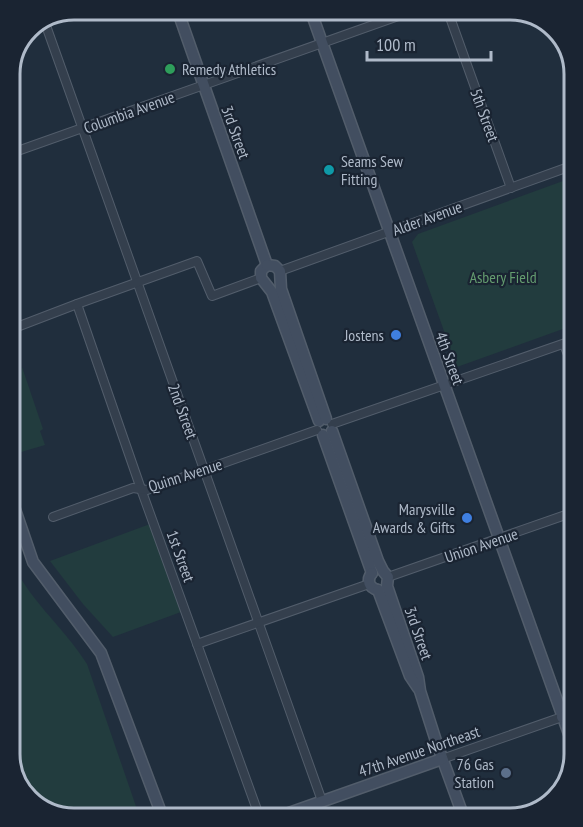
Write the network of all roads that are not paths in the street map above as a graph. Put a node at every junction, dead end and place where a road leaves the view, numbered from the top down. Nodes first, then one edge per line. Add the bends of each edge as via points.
1 (181, 20) edge
2 (314, 20) edge
3 (387, 20) edge
4 (451, 20) edge
5 (47, 28) edge
6 (322, 43) junction
7 (203, 85) junction
8 (82, 128) junction
9 (20, 150) edge
10 (564, 169) edge
11 (511, 188) junction
12 (390, 232) junction
13 (267, 265) junction
14 (280, 276) junction
15 (265, 281) junction
16 (137, 282) junction
17 (76, 304) junction
18 (20, 326) edge
19 (564, 344) edge
20 (444, 386) junction
21 (325, 426) junction
22 (204, 470) junction
23 (141, 489) junction
24 (564, 515) edge
25 (53, 517) dead end
26 (20, 524) edge
27 (499, 538) junction
28 (379, 580) junction
29 (259, 622) junction
30 (197, 644) junction
31 (562, 717) junction
32 (564, 722) edge
33 (442, 759) junction
34 (322, 801) junction
35 (159, 807) edge
36 (256, 807) edge
37 (304, 808) edge
38 (460, 808) edge

1 - 7 street, 3rd Street
2 - 6 street, 4th Street
3 - 6 street, Columbia Avenue
4 - 11 street, 5th Street
5 - 8 street, 2nd Street
6 - 7 street, Columbia Avenue
6 - 12 street, 4th Street
7 - 8 street, Columbia Avenue
7 - 13 street, 3rd Street
8 - 9 street, Columbia Avenue
8 - 16 street, 2nd Street
10 - 11 street, Alder Avenue
11 - 12 street, Alder Avenue
12 - 14 street, Alder Avenue
12 - 20 street, 4th Street
13 - 14 street via 275,266
13 - 15 street via 261,271
14 - 15 street via 274,284
14 - 21 street, 3rd Street
15 - 16 street via 212,296 197,261
15 - 21 street, 3rd Street
16 - 17 street
16 - 22 street, 2nd Street
17 - 18 street
17 - 23 street, 1st Street
19 - 20 street, Quinn Avenue
20 - 21 street, Quinn Avenue
20 - 27 street, 4th Street
21 - 22 street, Quinn Avenue
21 - 28 street, 3rd Street
22 - 23 street, Quinn Avenue
22 - 29 street, 2nd Street
23 - 25 street, Quinn Avenue via 133,488
23 - 30 street, 1st Street
24 - 27 street, Union Avenue
26 - 35 street via 33,562 101,652
27 - 28 street, Union Avenue
27 - 31 street, 4th Street
28 - 29 street, Union Avenue
28 - 33 street, 3rd Street via 418,677
29 - 30 street, Union Avenue
29 - 34 street, 2nd Street
30 - 36 street, 1st Street
31 - 32 street, 4th Street
31 - 33 street, 47th Avenue Northeast
33 - 34 street, 47th Avenue Northeast
33 - 38 street, 3rd Street
34 - 37 street, 47th Avenue Northeast

